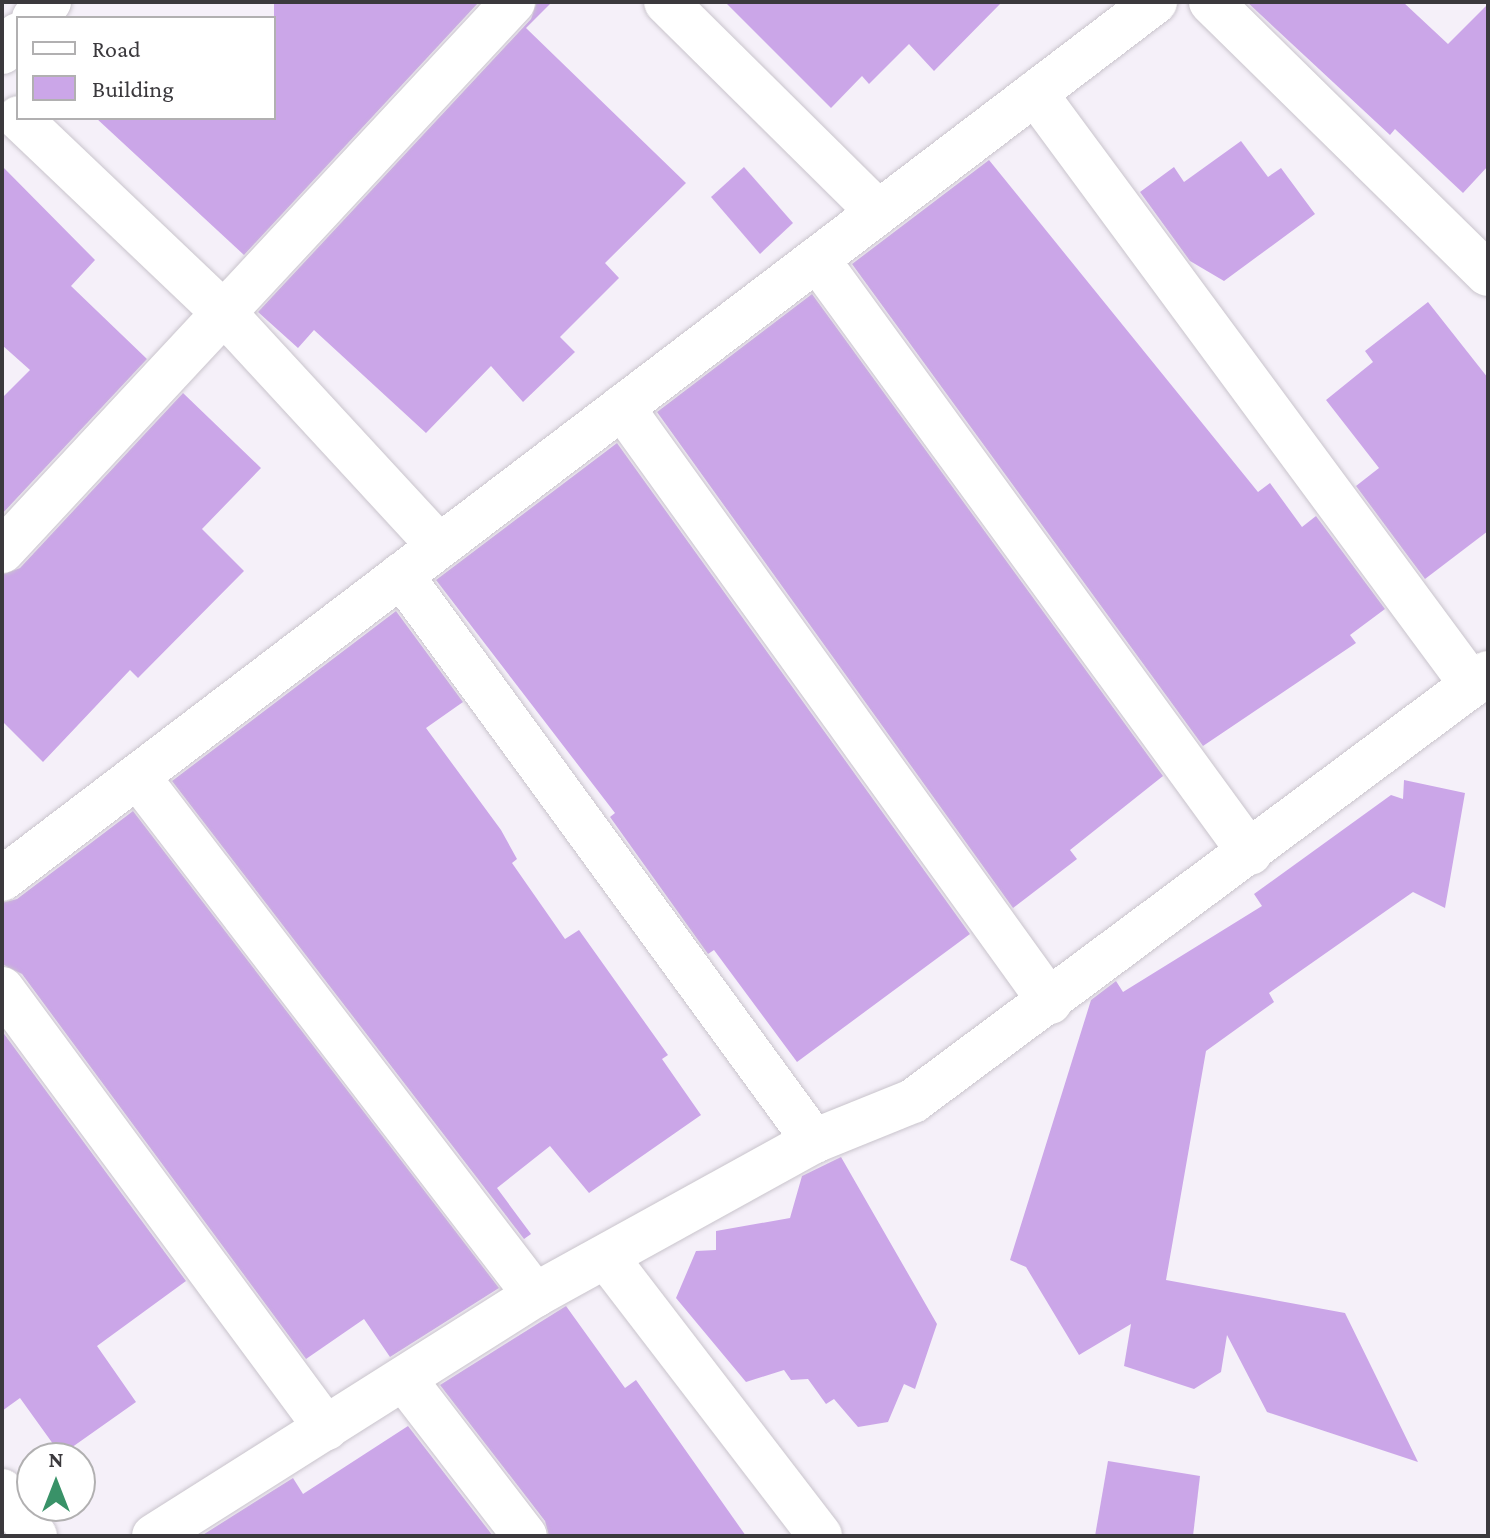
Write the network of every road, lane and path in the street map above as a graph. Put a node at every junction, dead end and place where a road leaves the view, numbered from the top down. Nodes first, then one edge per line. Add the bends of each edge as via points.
1 (513, 2) edge
2 (666, 2) edge
3 (1155, 2) edge
4 (1211, 2) edge
5 (16, 37) edge
6 (2, 52) edge
7 (1035, 93) junction
8 (22, 120) edge
9 (878, 212) junction
10 (817, 259) junction
11 (1488, 274) edge
12 (226, 315) junction
13 (622, 407) junction
14 (439, 546) junction
15 (2, 551) edge
16 (401, 575) junction
17 (1480, 679) edge
18 (138, 777) junction
19 (1250, 853) junction
20 (12, 856) edge
21 (2, 989) edge
22 (1050, 1002) junction
23 (814, 1141) junction
24 (607, 1258) junction
25 (535, 1295) junction
26 (404, 1379) junction
27 (326, 1428) junction
28 (2, 1491) edge
29 (35, 1536) edge
30 (154, 1536) edge
31 (525, 1536) edge
32 (820, 1536) edge

1 - 12 street
2 - 9 street
3 - 7 street
4 - 11 street
5 - 6 street
7 - 9 street
7 - 17 street
8 - 12 street
9 - 10 street
10 - 13 street
10 - 19 street
12 - 14 street
12 - 15 street
13 - 14 street
13 - 22 street
14 - 16 street
16 - 18 street
16 - 23 street
17 - 19 street
18 - 20 street
18 - 25 street
19 - 22 street
21 - 27 street
22 - 23 street via 913,1101
23 - 24 street
24 - 25 street
24 - 32 street
25 - 26 street
26 - 27 street
26 - 31 street
27 - 30 street
28 - 29 street

